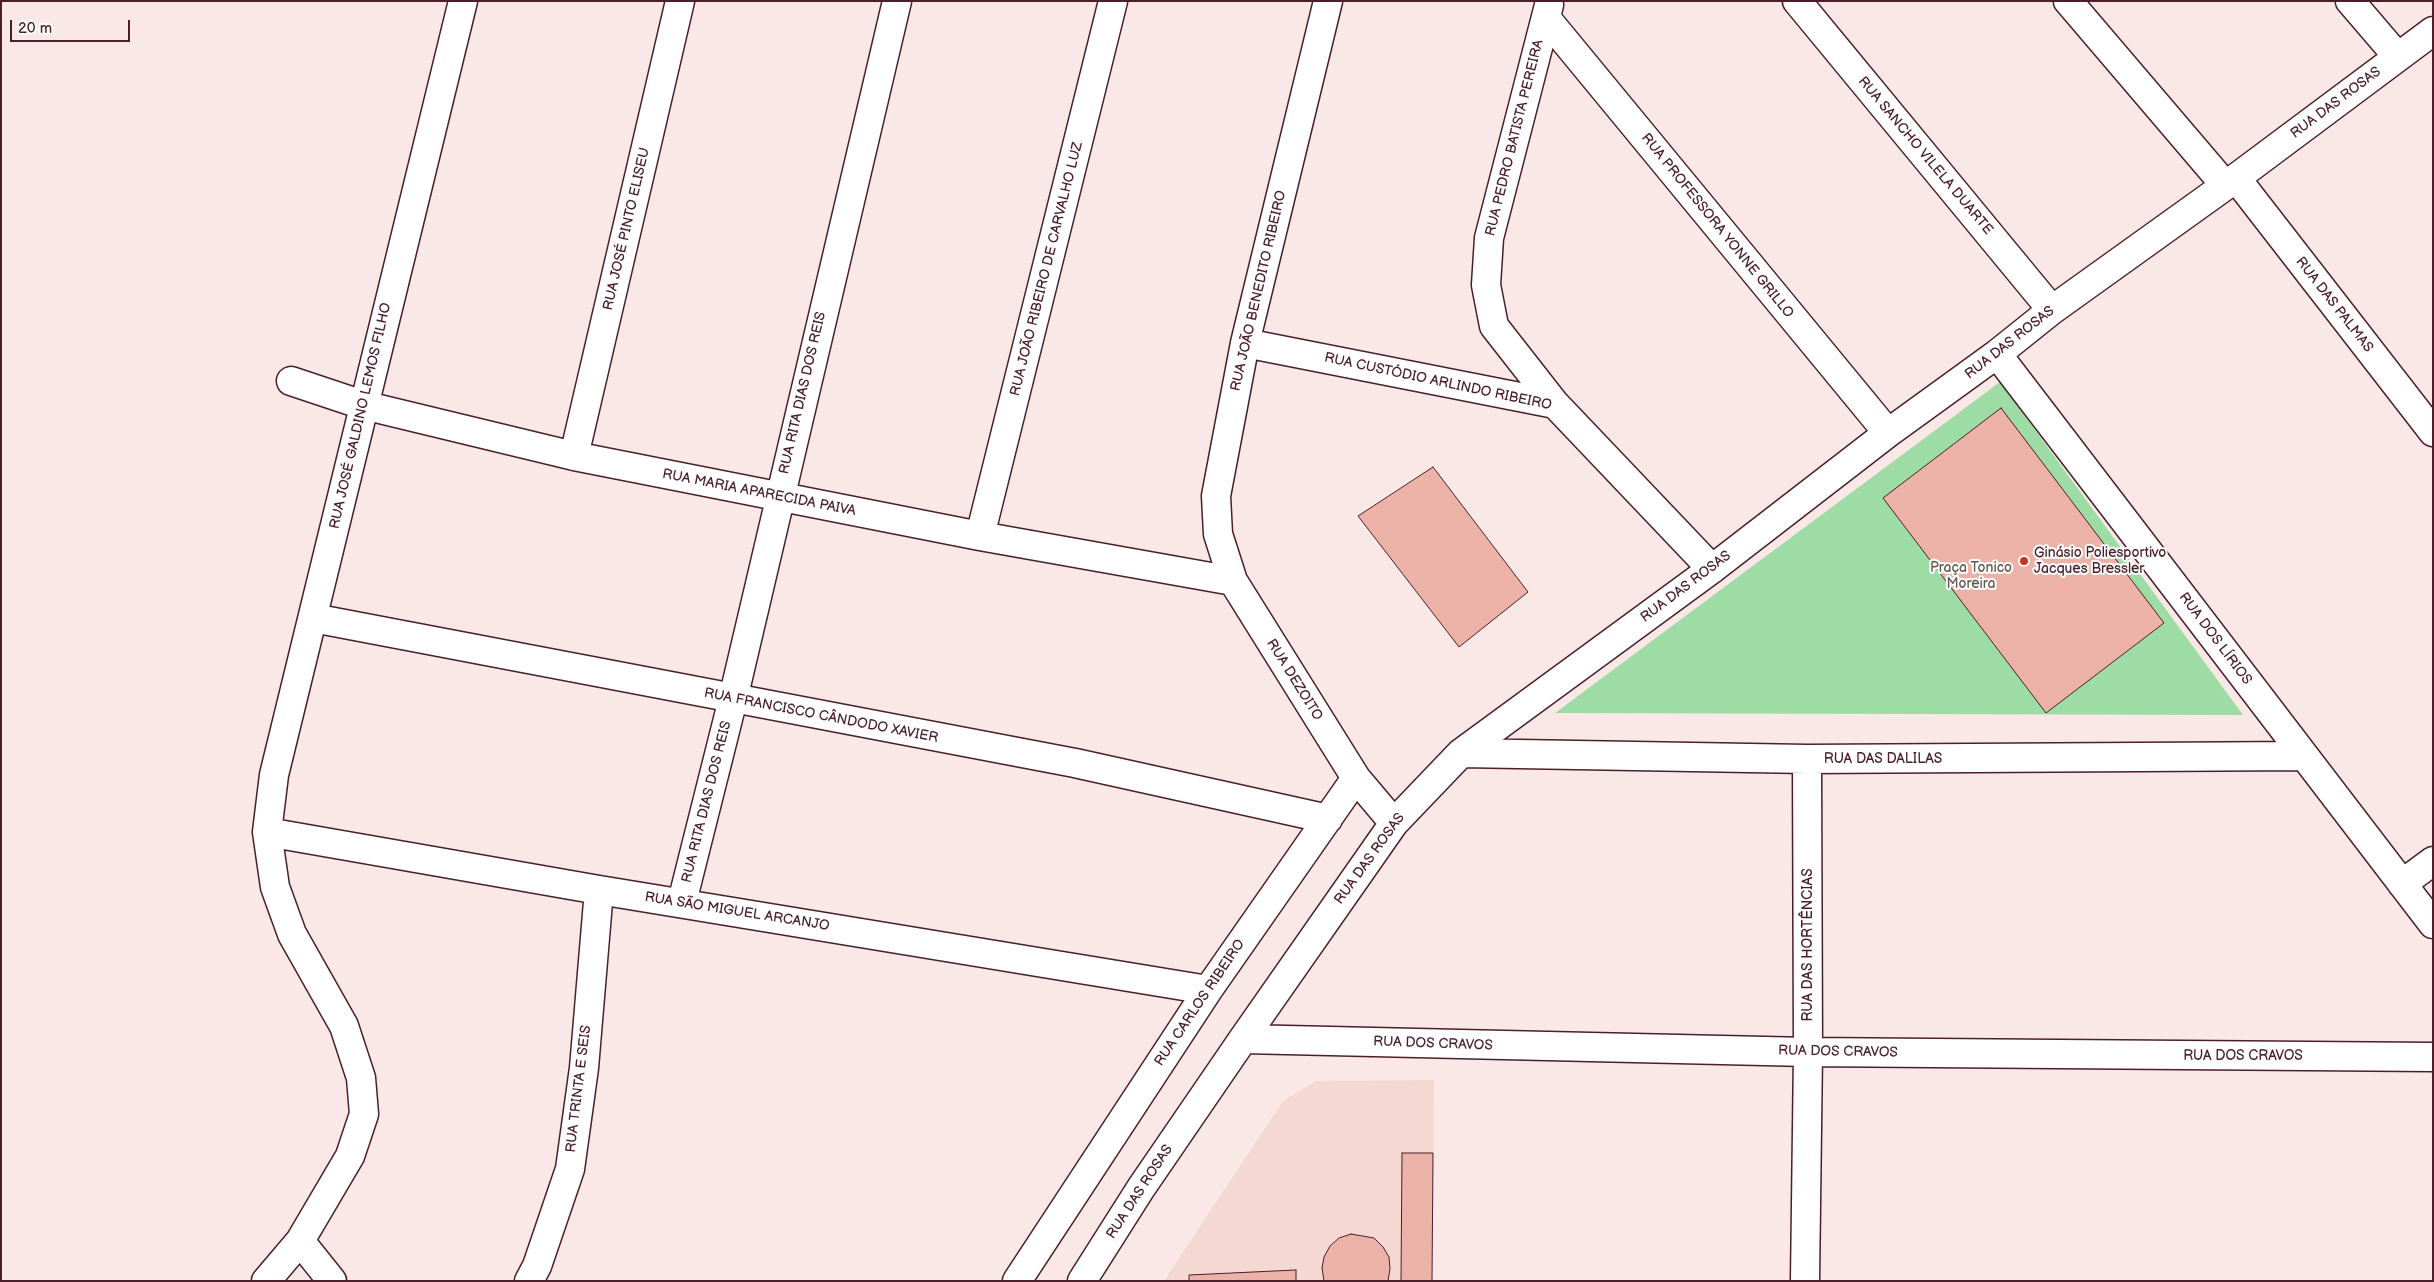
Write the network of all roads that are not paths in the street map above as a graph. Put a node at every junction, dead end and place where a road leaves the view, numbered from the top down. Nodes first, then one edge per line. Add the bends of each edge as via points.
1 (463, 1) edge
2 (680, 1) edge
3 (897, 1) edge
4 (1113, 1) edge
5 (1328, 1) edge
6 (1797, 1) edge
7 (2068, 1) edge
8 (2350, 1) edge
9 (1548, 10) edge
10 (2433, 31) edge
11 (2398, 57) junction
12 (2231, 182) junction
13 (2052, 310) junction
14 (1245, 343) junction
15 (1997, 354) junction
16 (291, 381) dead end
17 (1555, 404) junction
18 (363, 405) junction
19 (2433, 432) edge
20 (1888, 433) junction
21 (574, 456) junction
22 (779, 497) junction
23 (980, 536) junction
24 (1712, 569) junction
25 (1233, 581) junction
26 (313, 618) junction
27 (732, 699) junction
28 (1461, 753) junction
29 (2304, 756) junction
30 (1807, 759) junction
31 (1356, 778) junction
32 (1328, 819) junction
33 (1394, 823) junction
34 (267, 832) junction
35 (2433, 861) edge
36 (2402, 884) junction
37 (599, 890) junction
38 (682, 902) junction
39 (2433, 924) edge
40 (1208, 990) junction
41 (1243, 1039) junction
42 (1808, 1052) junction
43 (2433, 1057) edge
44 (300, 1242) junction
45 (266, 1281) edge
46 (332, 1281) edge
47 (528, 1281) edge
48 (1017, 1281) edge
49 (1082, 1281) edge
50 (1804, 1281) edge

1 - 18 street, RUA JOSÉ GALDINO LEMOS FILHO
2 - 21 street, RUA JOSÉ PINTO ELISEU
3 - 22 street, RUA RITA DIAS DOS REIS
4 - 23 street, RUA JOÃO RIBEIRO DE CARVALHO LUZ
5 - 14 street, RUA JOÃO BENEDITO RIBEIRO
6 - 13 street, RUA SANCHO VILELA DUARTE
7 - 12 street, RUA DAS PALMAS
8 - 11 street
9 - 17 street, RUA PEDRO BATISTA PEREIRA via 1489,238 1486,285 1494,326
9 - 20 street, RUA PROFESSORA YONNE GRILLO
10 - 11 street, RUA DAS ROSAS
11 - 12 street, RUA DAS ROSAS
12 - 13 street, RUA DAS ROSAS
12 - 19 street, RUA DAS PALMAS
13 - 15 street, RUA DAS ROSAS
14 - 17 street, RUA CUSTÓDIO ARLINDO RIBEIRO
14 - 25 street, RUA JOÃO BENEDITO RIBEIRO via 1216,496 1218,534
15 - 20 street, RUA DAS ROSAS
15 - 29 street, RUA DOS LÍRIOS
16 - 18 street, RUA MARIA APARECIDA PAIVA
17 - 24 street, RUA CUSTÓDIO ARLINDO RIBEIRO
18 - 21 street, RUA MARIA APARECIDA PAIVA
18 - 26 street, RUA JOSÉ GALDINO LEMOS FILHO
20 - 24 street, RUA DAS ROSAS
21 - 22 street, RUA MARIA APARECIDA PAIVA
22 - 23 street, RUA MARIA APARECIDA PAIVA
22 - 27 street, RUA RITA DIAS DOS REIS
23 - 25 street, RUA MARIA APARECIDA PAIVA
24 - 28 street, RUA DAS ROSAS
25 - 31 street, RUA DEZOITO
26 - 27 street, RUA FRANCISCO CÂNDODO XAVIER
26 - 34 street, RUA JOSÉ GALDINO LEMOS FILHO via 274,775
27 - 32 street, RUA FRANCISCO CÂNDODO XAVIER via 1076,763
27 - 38 street, RUA RITA DIAS DOS REIS
28 - 30 street, RUA DAS DALILAS
28 - 33 street, RUA DAS ROSAS
29 - 30 street, RUA DAS DALILAS
29 - 36 street, RUA DOS LÍRIOS
30 - 42 street, RUA DAS HORTÊNCIAS
31 - 32 street, RUA CARLOS RIBEIRO
31 - 33 street
32 - 40 street, RUA CARLOS RIBEIRO
33 - 41 street, RUA DAS ROSAS
34 - 37 street, RUA SÃO MIGUEL ARCANJO
34 - 44 street, RUA JOSÉ GALDINO LEMOS FILHO via 275,887 292,934 344,1026 361,1078 364,1114 350,1156
35 - 36 street
36 - 39 street, RUA DOS LÍRIOS
37 - 38 street, RUA SÃO MIGUEL ARCANJO
37 - 47 street, RUA TRINTA E SEIS via 584,1068 570,1168 537,1266
38 - 40 street, RUA SÃO MIGUEL ARCANJO
40 - 48 street, RUA CARLOS RIBEIRO
41 - 42 street, RUA DOS CRAVOS
41 - 49 street, RUA DAS ROSAS
42 - 43 street, RUA DOS CRAVOS
42 - 50 street, RUA DAS HORTÊNCIAS
44 - 45 street, RUA JOSÉ GALDINO LEMOS FILHO
44 - 46 street

